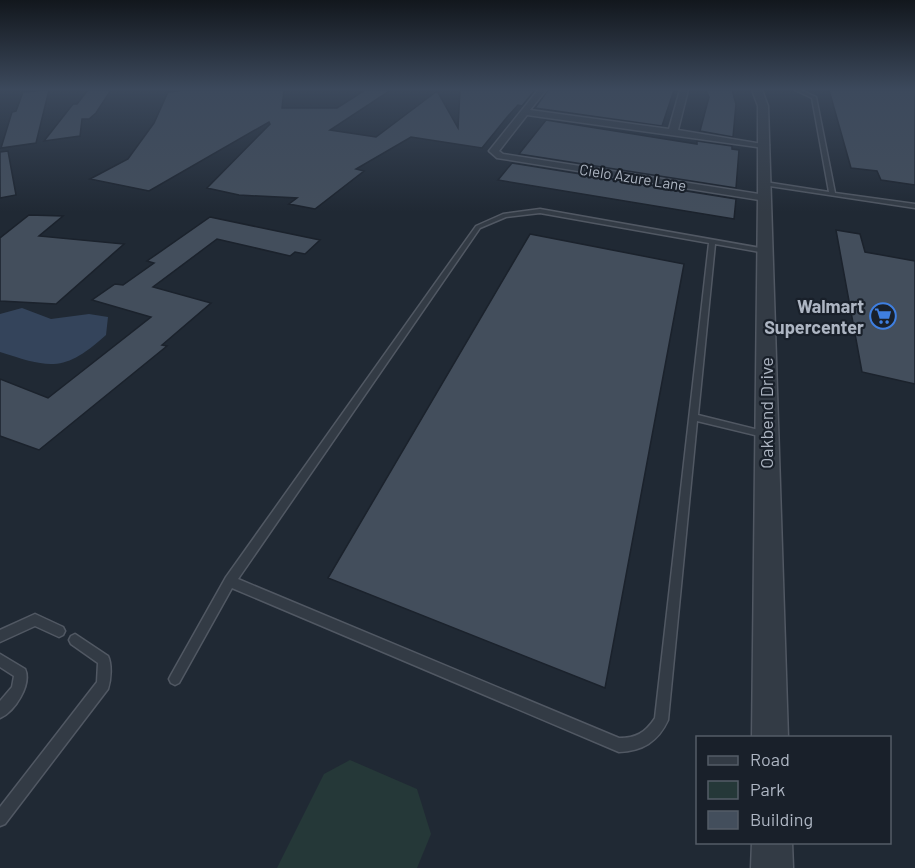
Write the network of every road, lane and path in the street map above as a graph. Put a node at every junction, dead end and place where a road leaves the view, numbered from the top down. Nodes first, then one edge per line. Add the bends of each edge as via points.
1 (510, 131) edge
2 (662, 131) edge
3 (764, 131) edge
4 (820, 131) edge
5 (673, 132) joint
6 (764, 145) junction
7 (765, 184) junction
8 (832, 194) junction
9 (765, 198) junction
10 (915, 206) edge
11 (712, 242) junction
12 (766, 251) junction
13 (693, 417) junction
14 (766, 435) junction
15 (230, 581) junction
16 (59, 631) dead end
17 (0, 636) edge
18 (75, 640) dead end
19 (0, 660) edge
20 (175, 678) dead end
21 (0, 711) edge
22 (770, 736) edge
23 (0, 819) edge
24 (772, 844) edge
25 (772, 868) edge

1 - 9 street, Cielo Azure Lane via 494,151 500,156
2 - 5 street
3 - 6 street, Oakbend Drive
4 - 8 lane
5 - 6 street
6 - 7 street, Oakbend Drive
7 - 8 lane
7 - 9 street, Oakbend Drive
8 - 10 lane
9 - 12 street, Oakbend Drive
11 - 12 lane
11 - 13 lane
11 - 15 lane via 531,210 505,214 478,228
12 - 14 street, Oakbend Drive
13 - 14 lane
13 - 15 lane via 661,720 651,737 634,745 620,745
14 - 22 street, Oakbend Drive
15 - 20 lane
16 - 17 lane via 35,620
18 - 23 lane via 104,660 103,684
19 - 21 lane via 21,673 18,690
24 - 25 street

